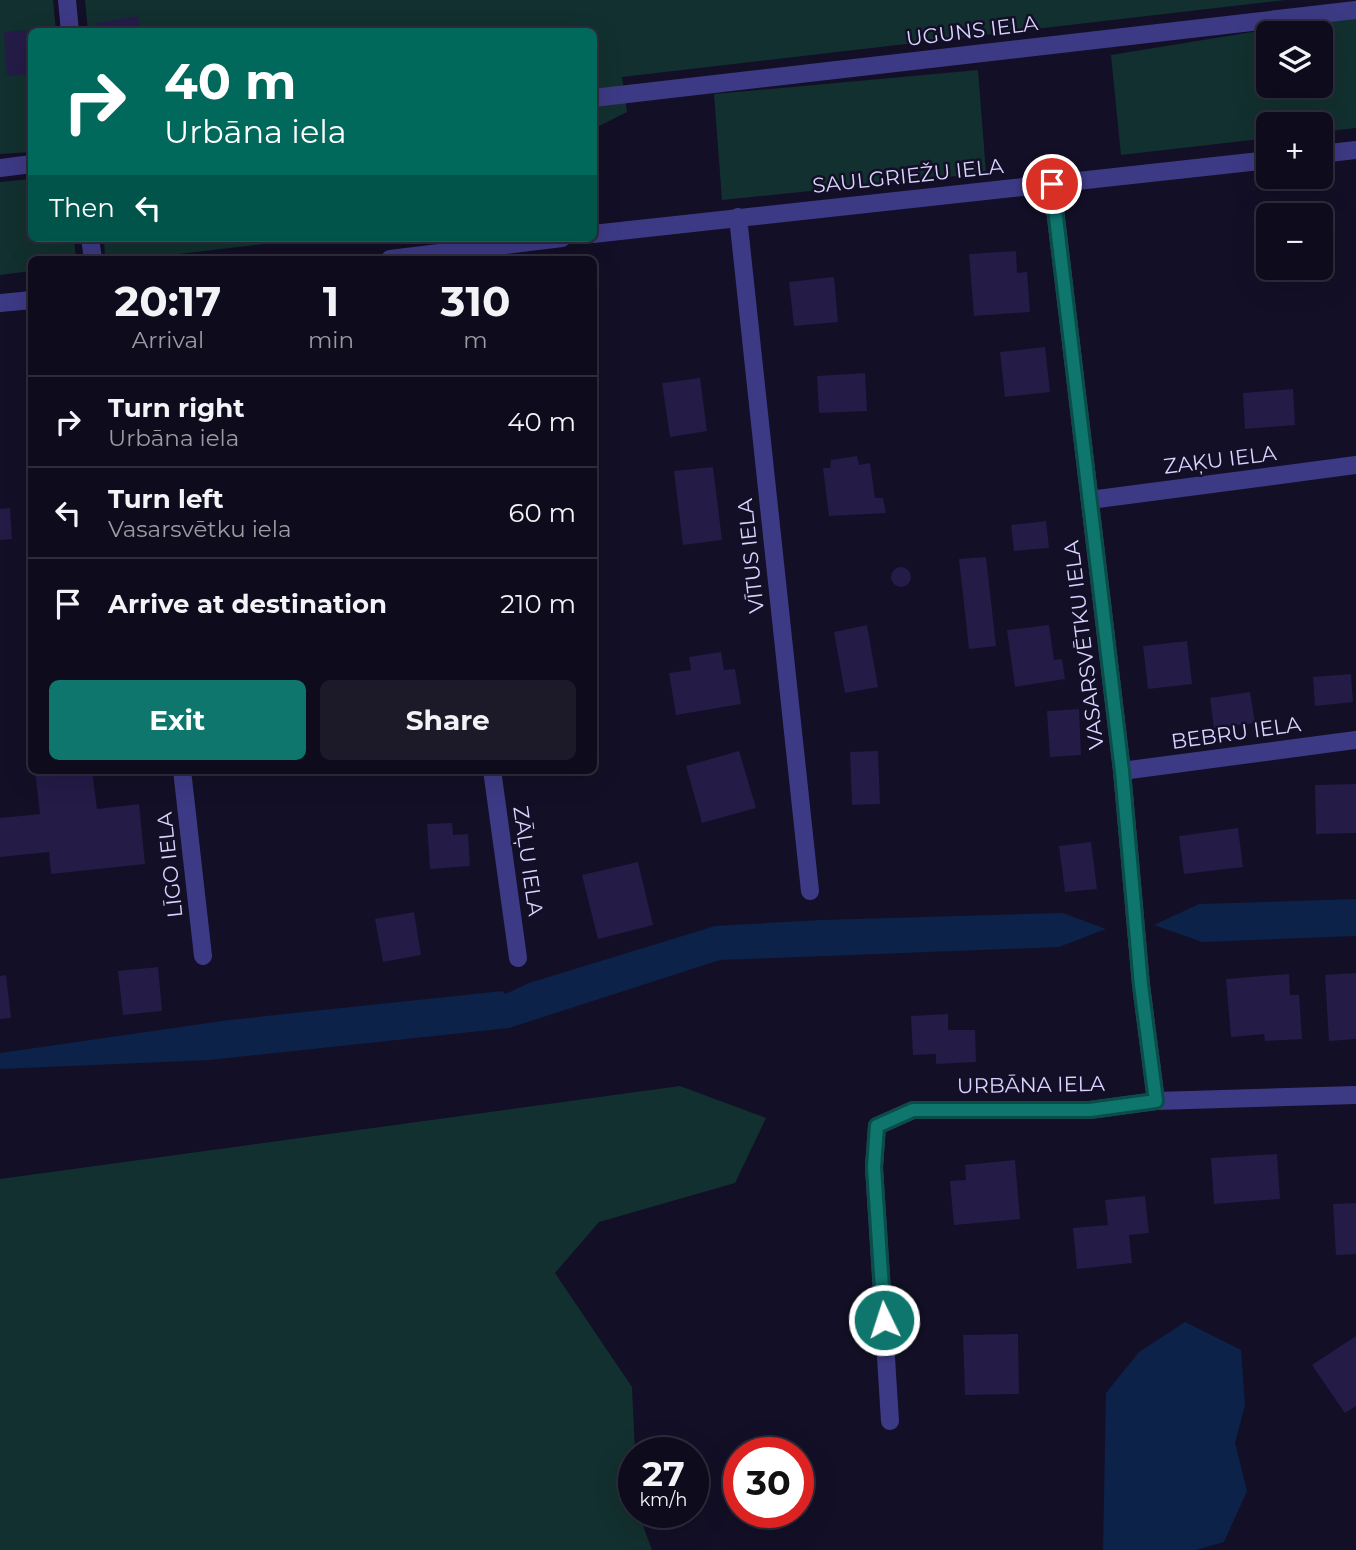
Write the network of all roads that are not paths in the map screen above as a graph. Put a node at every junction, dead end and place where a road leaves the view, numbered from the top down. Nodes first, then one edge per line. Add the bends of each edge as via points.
1 (67, 0) edge
2 (1356, 10) edge
3 (70, 28) edge
4 (597, 98) edge
5 (1356, 150) edge
6 (1333, 153) edge
7 (1256, 161) edge
8 (28, 164) edge
9 (0, 168) edge
10 (1052, 184) junction
11 (738, 217) junction
12 (597, 234) edge
13 (532, 242) edge
14 (427, 256) edge
15 (28, 300) edge
16 (0, 303) edge
17 (1356, 465) edge
18 (1090, 500) junction
19 (1356, 740) edge
20 (1122, 771) junction
21 (182, 774) edge
22 (493, 774) edge
23 (810, 891) dead end
24 (203, 956) dead end
25 (518, 958) dead end
26 (1356, 1095) edge
27 (1156, 1101) junction
28 (890, 1421) dead end

1 - 3 street
2 - 4 street, UGUNS IELA
5 - 6 street
7 - 10 street, SAULGRIEŽU IELA
8 - 9 street
10 - 11 street, SAULGRIEŽU IELA
10 - 18 street, VASARSVĒTKU IELA
11 - 12 street, SAULGRIEŽU IELA
11 - 23 street, VĪTUS IELA
13 - 14 street
15 - 16 street
17 - 18 street, ZAĶU IELA
18 - 20 street, VASARSVĒTKU IELA
19 - 20 street, BEBRU IELA
20 - 27 street, VASARSVĒTKU IELA
21 - 24 street, LĪGO IELA
22 - 25 street, ZĀĻU IELA
26 - 27 street, URBĀNA IELA
27 - 28 street, URBĀNA IELA via 1090,1110 913,1110 877,1126 874,1167

